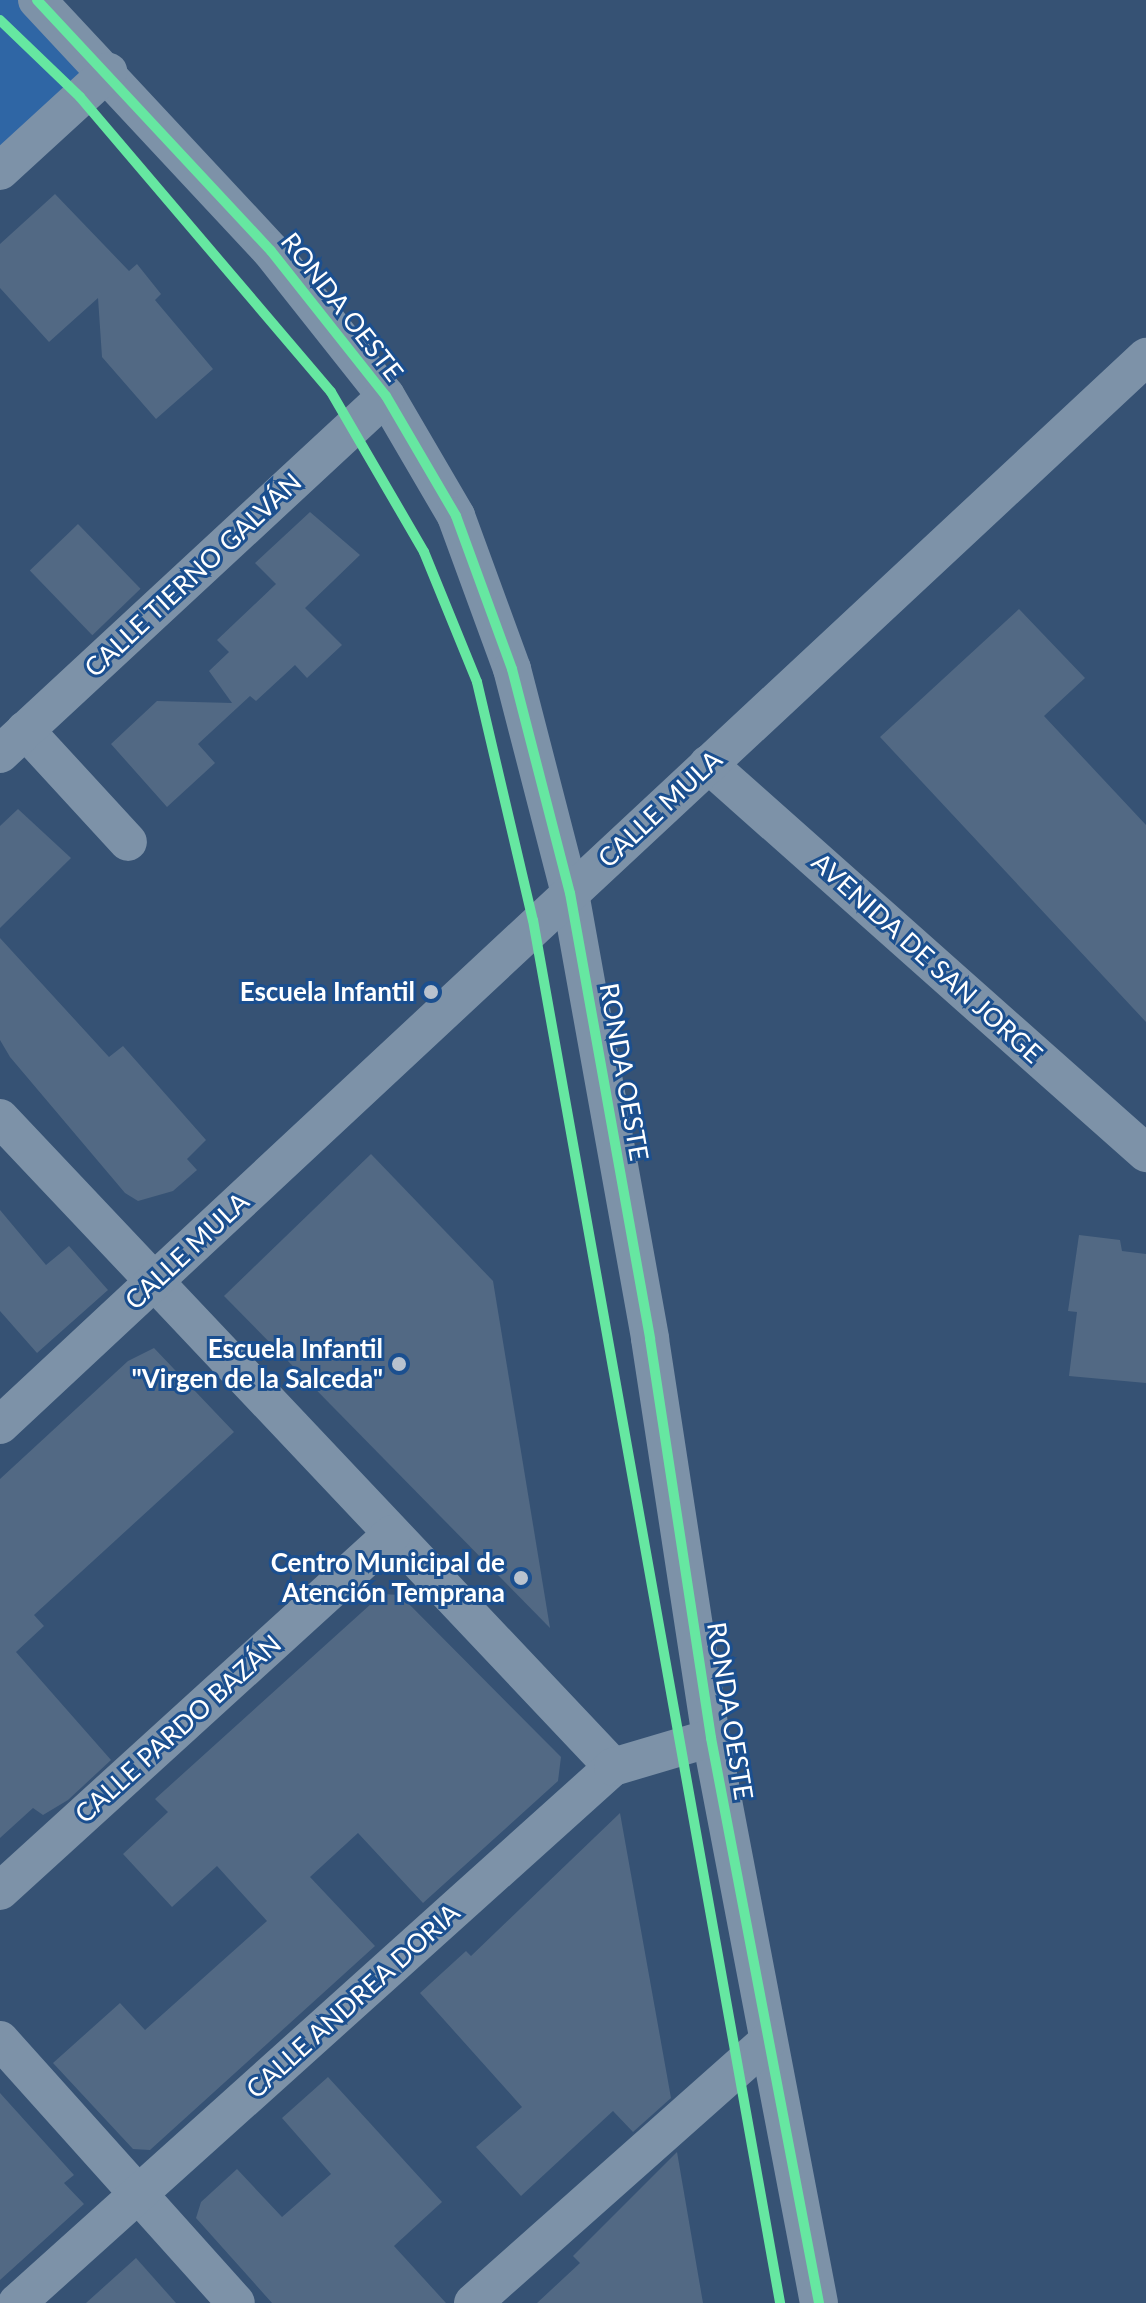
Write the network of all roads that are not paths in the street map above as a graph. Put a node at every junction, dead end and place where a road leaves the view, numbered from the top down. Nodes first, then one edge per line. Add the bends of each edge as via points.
1 (37, 0) edge
2 (108, 72) junction
3 (0, 171) edge
4 (1146, 357) edge
5 (386, 396) junction
6 (13, 742) edge
7 (708, 764) junction
8 (128, 842) dead end
9 (570, 893) junction
10 (0, 1118) edge
11 (1146, 1153) edge
12 (153, 1283) junction
13 (0, 1425) edge
14 (392, 1534) junction
15 (711, 1738) junction
16 (613, 1767) junction
17 (0, 1891) edge
18 (0, 2040) edge
19 (767, 2042) junction
20 (139, 2194) junction
21 (811, 2298) edge
22 (17, 2303) edge
23 (236, 2303) edge
24 (473, 2303) edge

1 - 2 street, RONDA OESTE
2 - 3 street
2 - 5 street, RONDA OESTE via 271,251
4 - 7 street, CALLE MULA
5 - 6 street, CALLE TIERNO GALVÁN
5 - 9 street, RONDA OESTE via 456,516 507,655
6 - 8 street
7 - 9 street, CALLE MULA
7 - 11 street, AVENIDA DE SAN JORGE
9 - 12 street, CALLE MULA
9 - 15 street, RONDA OESTE via 650,1339
10 - 12 street
12 - 13 street, CALLE MULA
12 - 14 street
14 - 16 street
14 - 17 street, CALLE PARDO BAZÁN
15 - 16 street, CALLE ANDREA DORIA
15 - 19 street, RONDA OESTE
16 - 20 street, CALLE ANDREA DORIA
18 - 20 street
19 - 21 street, RONDA OESTE
19 - 24 street
20 - 22 street, CALLE ANDREA DORIA
20 - 23 street

